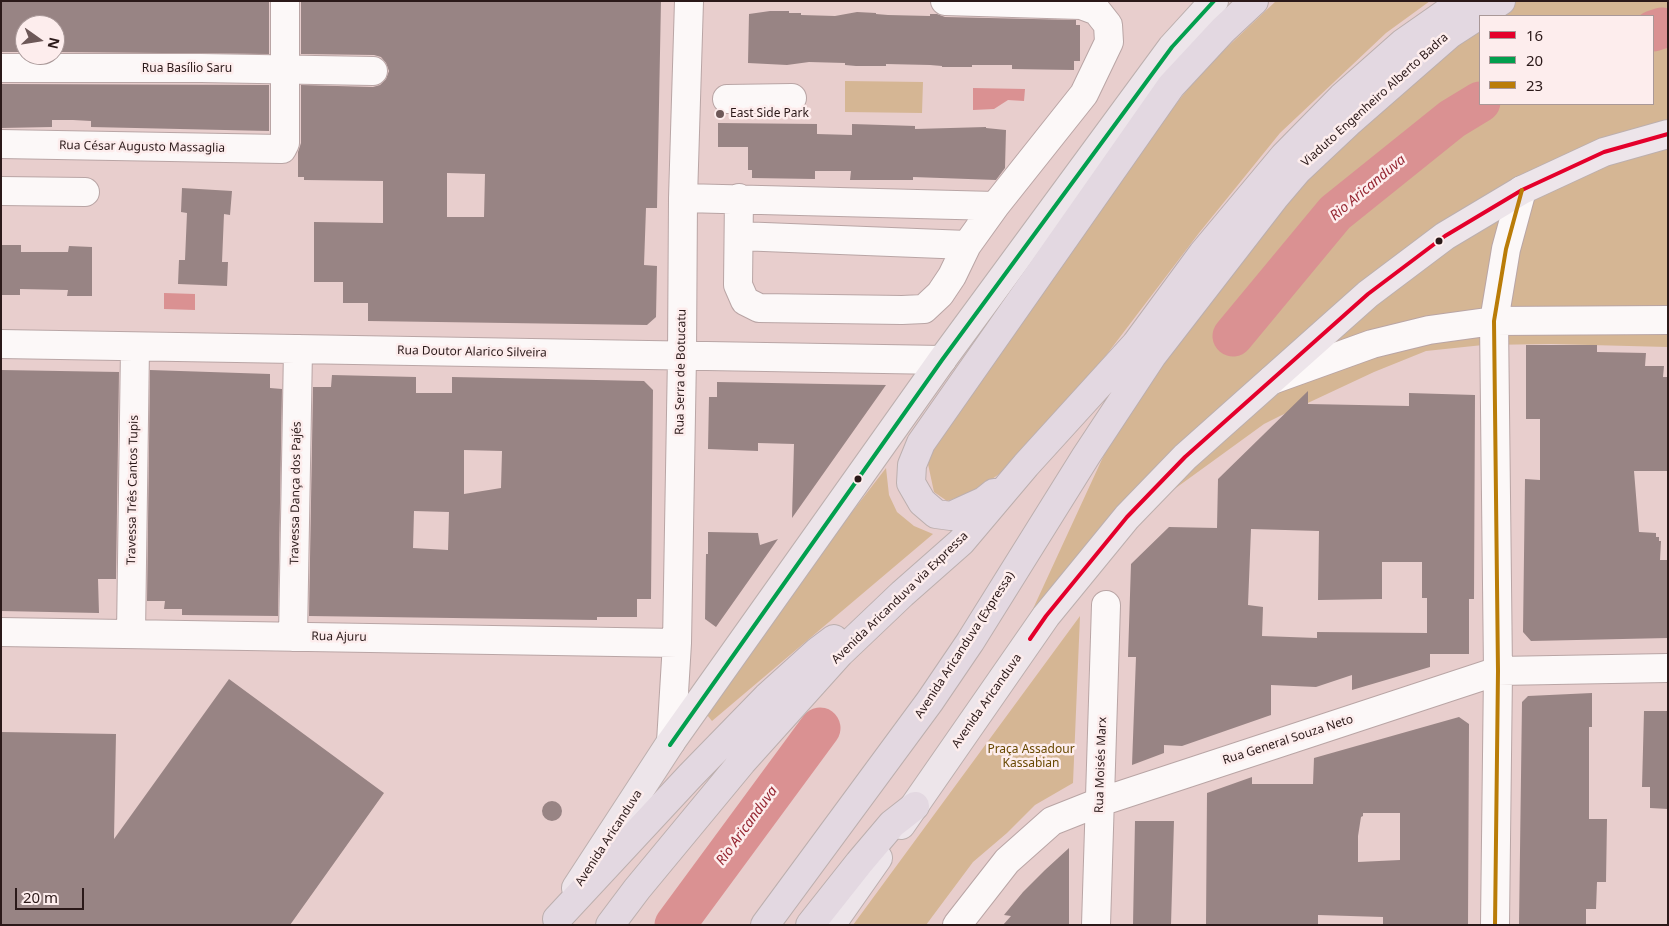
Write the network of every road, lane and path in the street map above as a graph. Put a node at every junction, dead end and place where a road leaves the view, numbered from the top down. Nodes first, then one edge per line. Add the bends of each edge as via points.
1 (285, 1) edge
2 (689, 1) edge
3 (945, 1) edge
4 (1214, 1) edge
5 (1254, 1) edge
6 (1463, 1) edge
7 (1501, 1) edge
8 (1479, 15) edge
9 (1479, 15) edge
10 (1, 68) edge
11 (284, 70) junction
12 (373, 71) dead end
13 (686, 98) junction
14 (792, 98) dead end
15 (1668, 134) edge
16 (1, 144) edge
17 (1522, 190) junction
18 (1, 191) edge
19 (85, 192) dead end
20 (683, 198) junction
21 (739, 198) junction
22 (996, 206) junction
23 (739, 236) junction
24 (967, 245) junction
25 (1668, 320) edge
26 (1494, 321) junction
27 (1, 344) edge
28 (135, 347) junction
29 (298, 349) junction
30 (1144, 350) junction
31 (682, 356) junction
32 (942, 360) junction
33 (1270, 380) junction
34 (1026, 465) junction
35 (902, 594) junction
36 (1106, 605) dead end
37 (1, 632) edge
38 (131, 634) junction
39 (293, 636) junction
40 (677, 643) junction
41 (1668, 668) edge
42 (1498, 671) junction
43 (671, 742) junction
44 (1100, 802) junction
45 (914, 806) junction
46 (555, 922) edge
47 (610, 925) edge
48 (765, 925) edge
49 (810, 925) edge
50 (831, 925) edge
51 (957, 925) edge
52 (1096, 925) edge
53 (1495, 925) edge

1 - 11 street
2 - 13 street, Rua Serra de Botucatu
3 - 22 street via 1081,5 1097,11 1108,25 1109,42 1084,94
4 - 32 main road, Avenida Aricanduva via 1172,47
5 - 34 highway via 1172,86 921,443 912,465 911,483 922,502 936,514 951,516 984,501
6 - 30 highway, Viaduto Engenheiro Alberto Badra via 1402,43 1284,156 1203,254
7 - 9 highway, Viaduto Engenheiro Alberto Badra
8 - 30 highway, Viaduto Engenheiro Alberto Badra via 1450,34 1298,170
10 - 11 street, Rua Basílio Saru
11 - 12 street, Rua Basílio Saru
11 - 16 street, Rua César Augusto Massaglia via 285,143 280,149
13 - 14 street
13 - 20 street, Rua Serra de Botucatu
15 - 17 main road, Avenida Aricanduva via 1604,152
17 - 26 street via 1506,249
17 - 33 main road, Avenida Aricanduva via 1445,236 1368,294
18 - 19 street
20 - 21 street
20 - 31 street, Rua Serra de Botucatu
21 - 22 street
21 - 23 street
22 - 24 street
23 - 24 street
23 - 24 street via 738,285 745,301 759,308 924,308 940,294
25 - 26 street
26 - 33 street via 1429,330 1372,344
26 - 42 street
27 - 28 street, Rua Doutor Alarico Silveira
28 - 29 street, Rua Doutor Alarico Silveira
28 - 38 street, Travessa Três Cantos Tupis
29 - 31 street, Rua Doutor Alarico Silveira
29 - 39 street, Travessa Dança dos Pajés
30 - 34 highway, Avenida Aricanduva via Expressa
30 - 48 highway, Avenida Aricanduva (Expressa) via 1086,456 965,650
31 - 32 street, Rua Doutor Alarico Silveira
31 - 40 street, Rua Serra de Botucatu
32 - 43 main road, Avenida Aricanduva
33 - 45 main road, Avenida Aricanduva via 1185,457 1127,517 1046,616
34 - 35 highway, Avenida Aricanduva via Expressa via 961,542
35 - 46 highway via 818,651 767,698
35 - 47 highway, Avenida Aricanduva via Expressa via 840,653 742,762
36 - 44 street, Rua Moisés Marx
37 - 38 street, Rua Ajuru
38 - 39 street, Rua Ajuru
39 - 40 street, Rua Ajuru
40 - 43 street, Rua Serra de Botucatu
41 - 42 street, Rua General Souza Neto
42 - 44 street, Rua General Souza Neto
42 - 53 street
43 - 46 main road, Avenida Aricanduva
44 - 51 street, Rua General Souza Neto via 1052,821 1007,861
44 - 52 street, Rua Moisés Marx
45 - 49 highway via 892,824 864,856
45 - 50 main road, Avenida Aricanduva

